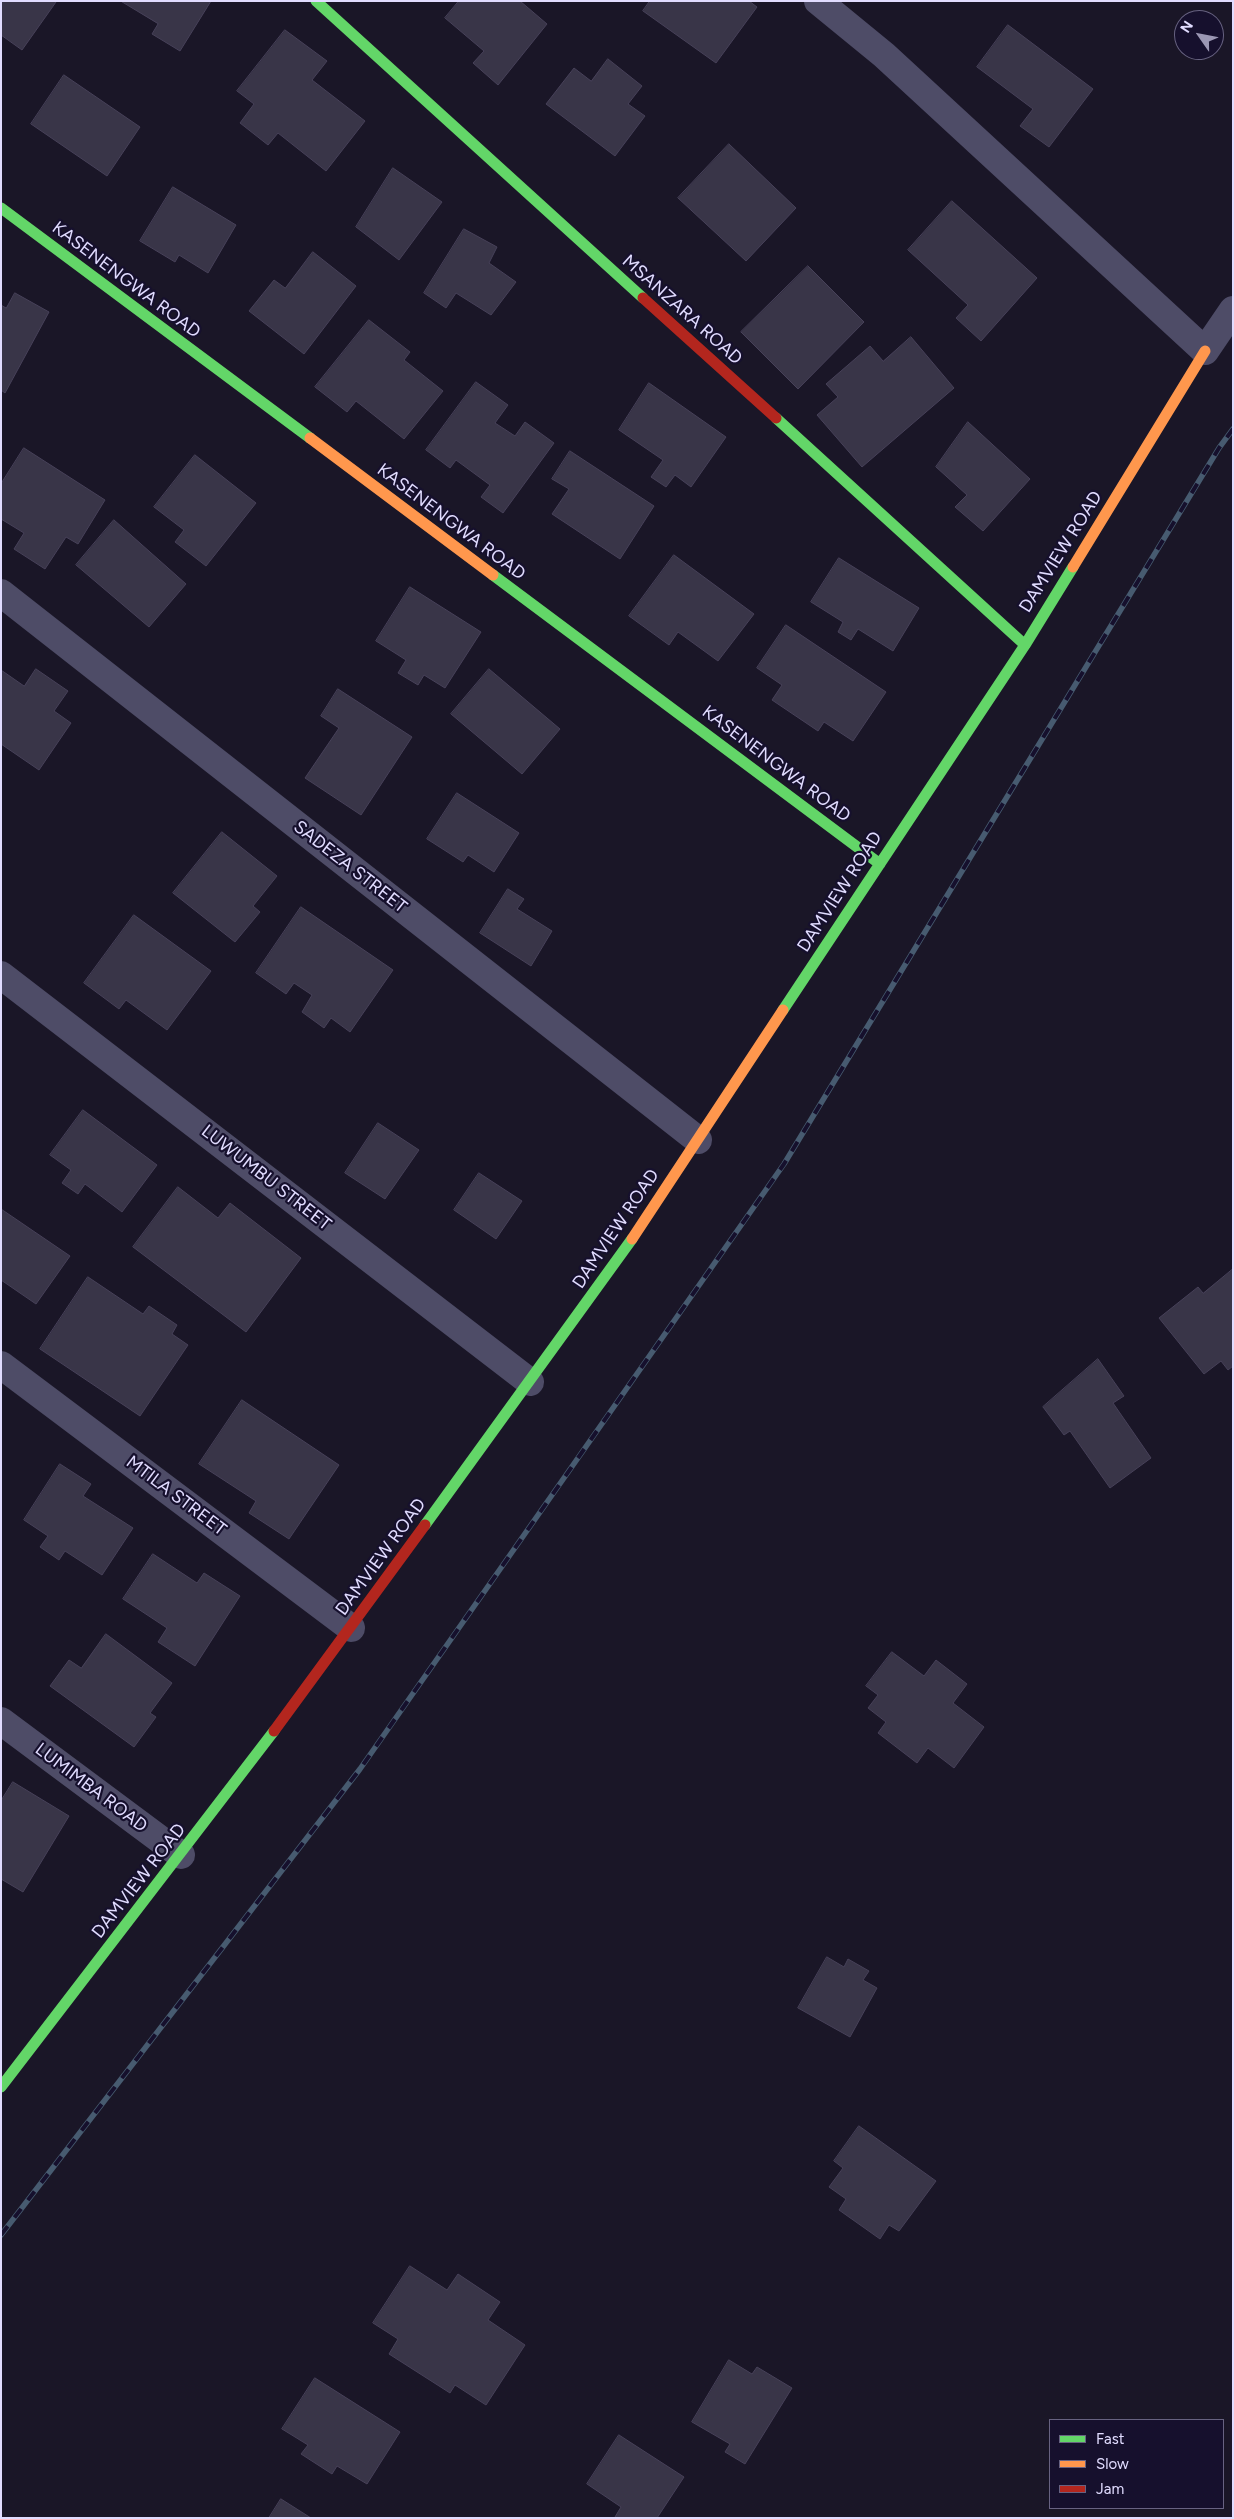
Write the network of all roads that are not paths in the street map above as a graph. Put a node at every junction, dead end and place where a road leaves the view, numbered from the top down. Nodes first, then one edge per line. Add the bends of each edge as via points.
1 (316, 1) edge
2 (818, 1) edge
3 (1, 208) edge
4 (1233, 310) edge
5 (1205, 352) junction
6 (1, 593) edge
7 (1024, 644) junction
8 (880, 864) junction
9 (1, 975) edge
10 (698, 1140) junction
11 (1, 1365) edge
12 (530, 1382) junction
13 (351, 1628) junction
14 (1, 1721) edge
15 (181, 1856) junction
16 (4, 2078) edge

1 - 7 street, MSANZARA ROAD
2 - 5 street via 884,55
3 - 8 street, KASENENGWA ROAD
4 - 5 street
5 - 7 street, DAMVIEW ROAD
6 - 10 street, SADEZA STREET
7 - 8 street, DAMVIEW ROAD
8 - 10 street, DAMVIEW ROAD
9 - 12 street, LUWUMBU STREET
10 - 12 street, DAMVIEW ROAD
11 - 13 street, MTILA STREET
12 - 13 street, DAMVIEW ROAD
13 - 15 street, DAMVIEW ROAD
14 - 15 street, LUMIMBA ROAD
15 - 16 street, DAMVIEW ROAD

